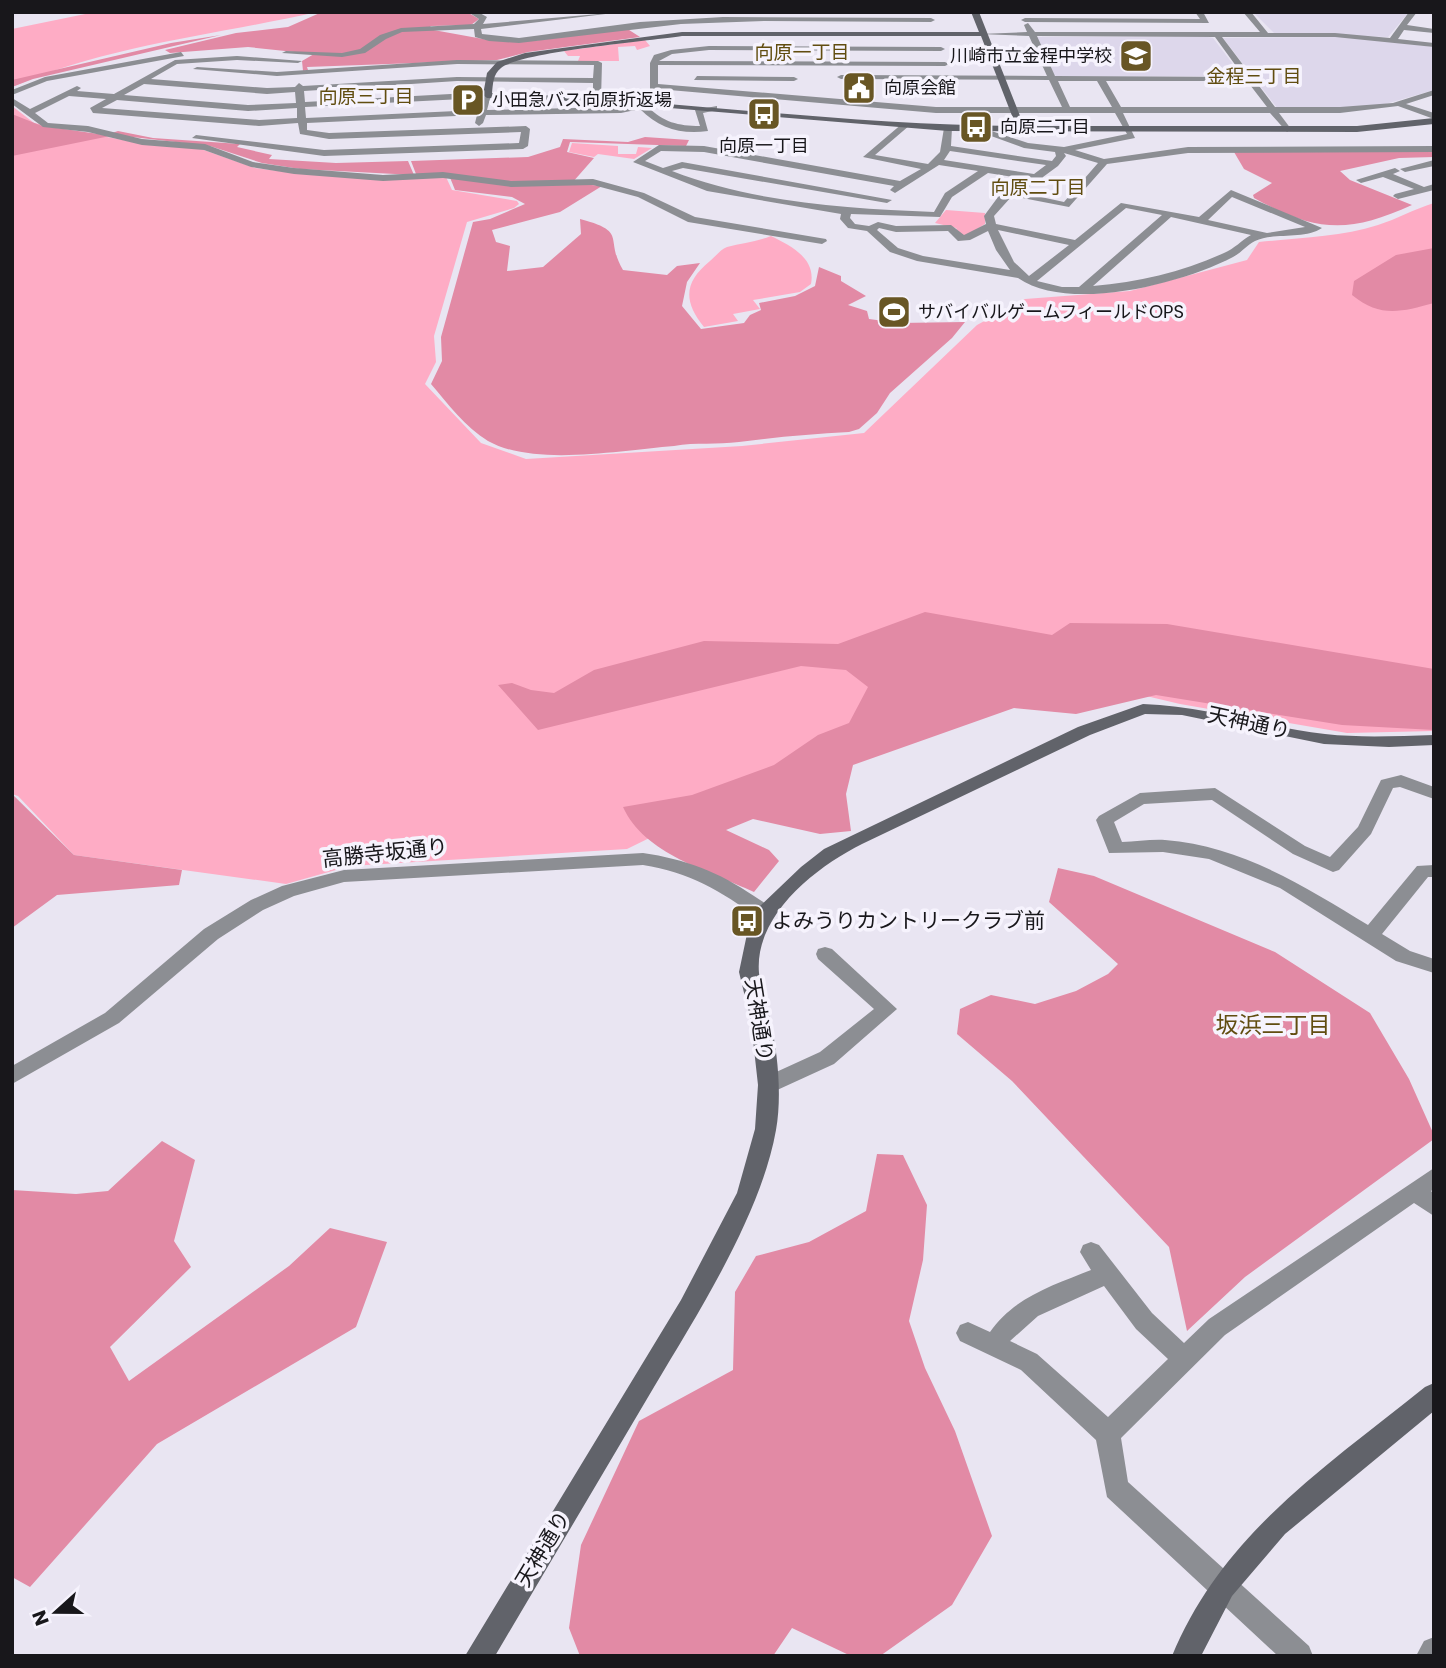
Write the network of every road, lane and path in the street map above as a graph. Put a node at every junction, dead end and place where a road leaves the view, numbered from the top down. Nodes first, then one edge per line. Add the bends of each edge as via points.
1 (472, 12) edge
2 (618, 12) edge
3 (779, 12) edge
4 (814, 12) edge
5 (975, 12) edge
6 (1154, 12) edge
7 (1199, 12) edge
8 (1247, 12) edge
9 (1413, 12) edge
10 (606, 13) edge
11 (856, 16) edge
12 (930, 16) edge
13 (1023, 16) edge
14 (788, 20) junction
15 (808, 20) junction
16 (1160, 21) junction
17 (477, 26) junction
18 (625, 26) junction
19 (1402, 27) junction
20 (1434, 31) edge
21 (936, 34) junction
22 (984, 34) junction
23 (1032, 34) junction
24 (790, 35) junction
25 (1170, 35) junction
26 (1217, 35) junction
27 (1266, 35) junction
28 (1393, 40) junction
29 (1434, 46) edge
30 (940, 49) junction
31 (309, 55) junction
32 (504, 62) junction
33 (793, 62) junction
34 (654, 63) junction
35 (838, 63) junction
36 (945, 64) junction
37 (113, 66) junction
38 (166, 66) junction
39 (299, 74) junction
40 (841, 77) junction
41 (949, 77) junction
42 (1000, 77) junction
43 (1052, 78) junction
44 (1100, 78) junction
45 (1150, 78) junction
46 (1198, 78) junction
47 (491, 79) junction
48 (794, 79) junction
49 (1249, 79) junction
50 (597, 80) junction
51 (141, 81) junction
52 (655, 82) junction
53 (953, 88) dead end
54 (1156, 89) dead end
55 (1206, 89) dead end
56 (902, 92) junction
57 (1434, 92) edge
58 (12, 93) edge
59 (68, 93) junction
60 (486, 95) junction
61 (796, 96) junction
62 (113, 97) junction
63 (597, 99) junction
64 (956, 99) dead end
65 (1163, 99) dead end
66 (12, 100) edge
67 (1213, 100) dead end
68 (843, 102) junction
69 (654, 103) junction
70 (1399, 104) junction
71 (300, 105) junction
72 (642, 106) junction
73 (714, 108) junction
74 (960, 110) junction
75 (1013, 110) junction
76 (1066, 110) junction
77 (1118, 110) junction
78 (1169, 110) junction
79 (1221, 110) junction
80 (1273, 111) junction
81 (27, 113) junction
82 (482, 113) junction
83 (139, 114) junction
84 (1434, 116) edge
85 (835, 120) junction
86 (1434, 121) edge
87 (302, 122) junction
88 (125, 123) dead end
89 (906, 125) junction
90 (948, 128) junction
91 (973, 128) junction
92 (1021, 128) junction
93 (478, 129) junction
94 (1128, 129) junction
95 (1287, 129) junction
96 (103, 133) junction
97 (949, 148) junction
98 (1061, 149) junction
99 (1434, 149) edge
100 (939, 162) junction
101 (1104, 162) junction
102 (1434, 163) edge
103 (1055, 164) junction
104 (928, 167) junction
105 (1406, 168) junction
106 (987, 169) junction
107 (661, 172) junction
108 (1384, 174) junction
109 (1434, 174) edge
110 (1039, 178) junction
111 (1362, 180) dead end
112 (901, 184) junction
113 (1434, 187) edge
114 (1422, 189) junction
115 (1010, 193) junction
116 (1398, 196) dead end
117 (887, 200) junction
118 (846, 211) junction
119 (878, 213) junction
120 (1166, 213) junction
121 (1201, 221) junction
122 (991, 226) junction
123 (870, 229) junction
124 (1266, 236) junction
125 (822, 241) dead end
126 (1076, 243) junction
127 (1018, 275) junction
128 (1028, 282) junction
129 (1082, 290) junction
130 (1434, 740) edge
131 (1434, 793) edge
132 (1434, 871) edge
133 (765, 913) junction
134 (1370, 935) junction
135 (825, 954) dead end
136 (1434, 966) edge
137 (12, 1076) edge
138 (768, 1085) junction
139 (1424, 1184) edge
140 (1434, 1207) edge
141 (1091, 1252) dead end
142 (1108, 1274) junction
143 (968, 1333) dead end
144 (994, 1345) junction
145 (1184, 1359) junction
146 (1434, 1395) edge
147 (1108, 1434) junction
148 (1223, 1587) junction
149 (1434, 1651) edge
150 (479, 1656) edge
151 (1186, 1656) edge
152 (1299, 1656) edge
153 (1430, 1656) edge

1 - 17 street via 484,19
2 - 10 street
3 - 14 street
4 - 15 street
5 - 22 street
6 - 16 street
7 - 16 street via 1206,21
8 - 27 street
9 - 19 street
10 - 17 street
10 - 18 street
11 - 12 street
11 - 15 street
12 - 21 street
13 - 16 street
13 - 23 street
14 - 15 street
14 - 18 street
14 - 24 street
16 - 25 street
17 - 18 street via 478,35 487,39 530,39
17 - 31 street via 401,30 352,54
19 - 20 street
19 - 28 street
21 - 22 street
21 - 24 street
21 - 30 street
22 - 23 street
22 - 42 street
23 - 25 street
23 - 43 street
24 - 32 street via 682,34 528,54
25 - 26 street
26 - 27 street
26 - 49 street
27 - 28 street
28 - 29 street
30 - 34 street via 694,48 662,54
30 - 36 street
31 - 37 street via 251,48 165,55
31 - 39 street
32 - 39 street
32 - 47 street via 495,68
32 - 50 street via 598,63
33 - 34 street
33 - 35 street
33 - 48 street
34 - 52 street
35 - 36 street
35 - 40 street
36 - 41 street
37 - 58 street via 45,79
37 - 59 street
38 - 39 street
38 - 39 street via 237,58
38 - 51 street
39 - 47 street
39 - 51 street via 242,91
39 - 71 street
40 - 56 street
40 - 68 street
41 - 42 street
41 - 53 street
41 - 56 street
42 - 43 street
42 - 75 street
43 - 44 street
43 - 76 street
44 - 45 street
44 - 77 street
45 - 46 street
45 - 54 street
46 - 49 street
46 - 55 street
47 - 50 street
47 - 60 street
48 - 52 street
48 - 61 street
49 - 80 street
50 - 63 street
51 - 62 street
52 - 61 street
52 - 69 street
56 - 68 street
56 - 74 street
57 - 70 street
59 - 62 street
59 - 81 street
60 - 63 street
60 - 71 street
60 - 82 street
61 - 68 street
62 - 71 street via 211,107
62 - 83 street via 93,110
63 - 69 street
64 - 74 street
65 - 78 street
66 - 81 street
67 - 79 street
68 - 85 street
69 - 72 street
69 - 73 street
70 - 80 street via 1361,110
70 - 84 street
71 - 87 street
72 - 73 street via 656,120 686,130 705,129 698,112
72 - 82 street
73 - 85 street
74 - 75 street
75 - 76 street
75 - 92 street
76 - 77 street
77 - 78 street
77 - 94 street
78 - 79 street
79 - 80 street
80 - 95 street
81 - 96 street via 46,125
82 - 87 street
82 - 93 street
83 - 87 street via 227,122
83 - 88 street
85 - 89 street
86 - 95 street via 1382,128
87 - 93 street via 303,132 329,136
89 - 90 street
89 - 104 street via 868,157
90 - 91 street
90 - 97 street
91 - 92 street
91 - 98 street via 1027,146
92 - 94 street
93 - 96 street via 526,129 523,146 324,153 116,128
94 - 95 street
94 - 98 street via 1132,136
96 - 125 street via 142,142 205,147 251,164 294,172 383,178 453,176 511,184 593,182 641,195 692,220
97 - 100 street
97 - 103 street
98 - 101 street
98 - 103 street
99 - 101 street via 1188,150
100 - 104 street
100 - 106 street
101 - 115 street via 1066,205
102 - 105 street
103 - 110 street
104 - 112 street
105 - 108 street
105 - 109 street
106 - 110 street
106 - 119 street via 948,195 937,215
107 - 112 street via 638,162 659,148 704,149
107 - 117 street via 682,165
107 - 118 street via 698,187
108 - 111 street
108 - 114 street
110 - 115 street
112 - 117 street
113 - 114 street
114 - 116 street
115 - 122 street via 991,209
117 - 119 street
118 - 119 street
118 - 123 street via 845,219 852,226
120 - 121 street
120 - 126 street via 1124,205
120 - 129 street
121 - 124 street
121 - 124 street via 1231,193 1317,228
122 - 123 street via 958,238 951,229 935,225 895,230 878,225
122 - 126 street
122 - 127 street via 1005,261
123 - 127 street via 894,250 921,259
124 - 129 street via 1245,241 1231,254 1192,270 1133,286
126 - 128 street
127 - 128 street
128 - 129 street
130 - 133 street, 天神通り via 1324,739 1161,708 1124,714 830,853
131 - 134 street via 1401,780 1387,784 1365,830 1333,866 1299,850 1215,794 1140,799 1105,820 1115,849 1163,846 1212,853 1286,883
132 - 134 street via 1423,870
133 - 137 street, 高勝寺坂通り via 714,877 674,863 643,859 407,871 322,881 288,891 234,918 111,1018
133 - 138 street, 天神通り via 749,972 761,1022
134 - 136 street via 1402,956
135 - 138 street via 887,1009 828,1058
138 - 150 street, 天神通り via 765,1129 748,1194 689,1307
139 - 140 street
139 - 145 street via 1217,1327
141 - 142 street
142 - 144 street via 1019,1314
142 - 145 street via 1144,1321
143 - 144 street
144 - 147 street via 1048,1377
145 - 147 street
146 - 148 street via 1276,1525
147 - 148 street via 1116,1488
148 - 151 street
148 - 152 street
149 - 153 street

